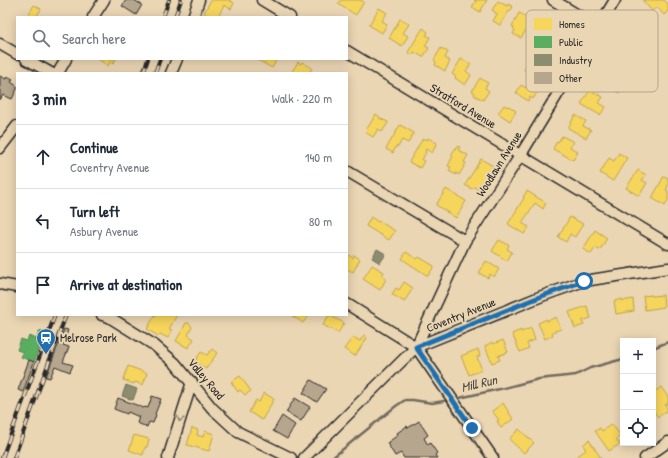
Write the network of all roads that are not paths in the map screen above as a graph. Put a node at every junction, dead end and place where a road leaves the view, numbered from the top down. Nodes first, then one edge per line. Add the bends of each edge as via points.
1 (104, 0) edge
2 (199, 0) edge
3 (262, 0) edge
4 (553, 0) edge
5 (615, 0) edge
6 (570, 10) edge
7 (609, 10) edge
8 (94, 16) edge
9 (193, 16) edge
10 (288, 16) edge
11 (0, 44) edge
12 (348, 52) edge
13 (16, 53) edge
14 (28, 60) edge
15 (65, 60) edge
16 (49, 72) edge
17 (59, 72) edge
18 (559, 92) edge
19 (16, 127) edge
20 (0, 148) edge
21 (520, 156) junction
22 (348, 172) edge
23 (466, 241) junction
24 (668, 244) edge
25 (668, 268) edge
26 (0, 284) edge
27 (16, 287) edge
28 (348, 305) edge
29 (107, 316) edge
30 (416, 347) junction
31 (192, 382) junction
32 (668, 442) edge
33 (168, 458) edge
34 (291, 458) edge
35 (304, 458) edge
36 (493, 458) edge
37 (645, 458) edge

1 - 8 street
2 - 9 street
3 - 10 street
4 - 6 street
5 - 7 street, Woodlawn Avenue
11 - 13 street
12 - 21 street, Stratford Avenue
14 - 16 street
15 - 17 street
18 - 21 street, Woodlawn Avenue
19 - 20 street
21 - 23 street, Woodlawn Avenue
21 - 24 street, Stratford Avenue
22 - 23 street
23 - 30 street, Woodlawn Avenue
25 - 30 street, Coventry Avenue via 584,281
26 - 27 street
28 - 30 street
29 - 31 street, Valley Road via 154,345
30 - 35 street, Coventry Avenue
30 - 36 street
31 -> 33 street
31 - 34 street, Valley Road via 212,408 238,432
32 - 37 street

